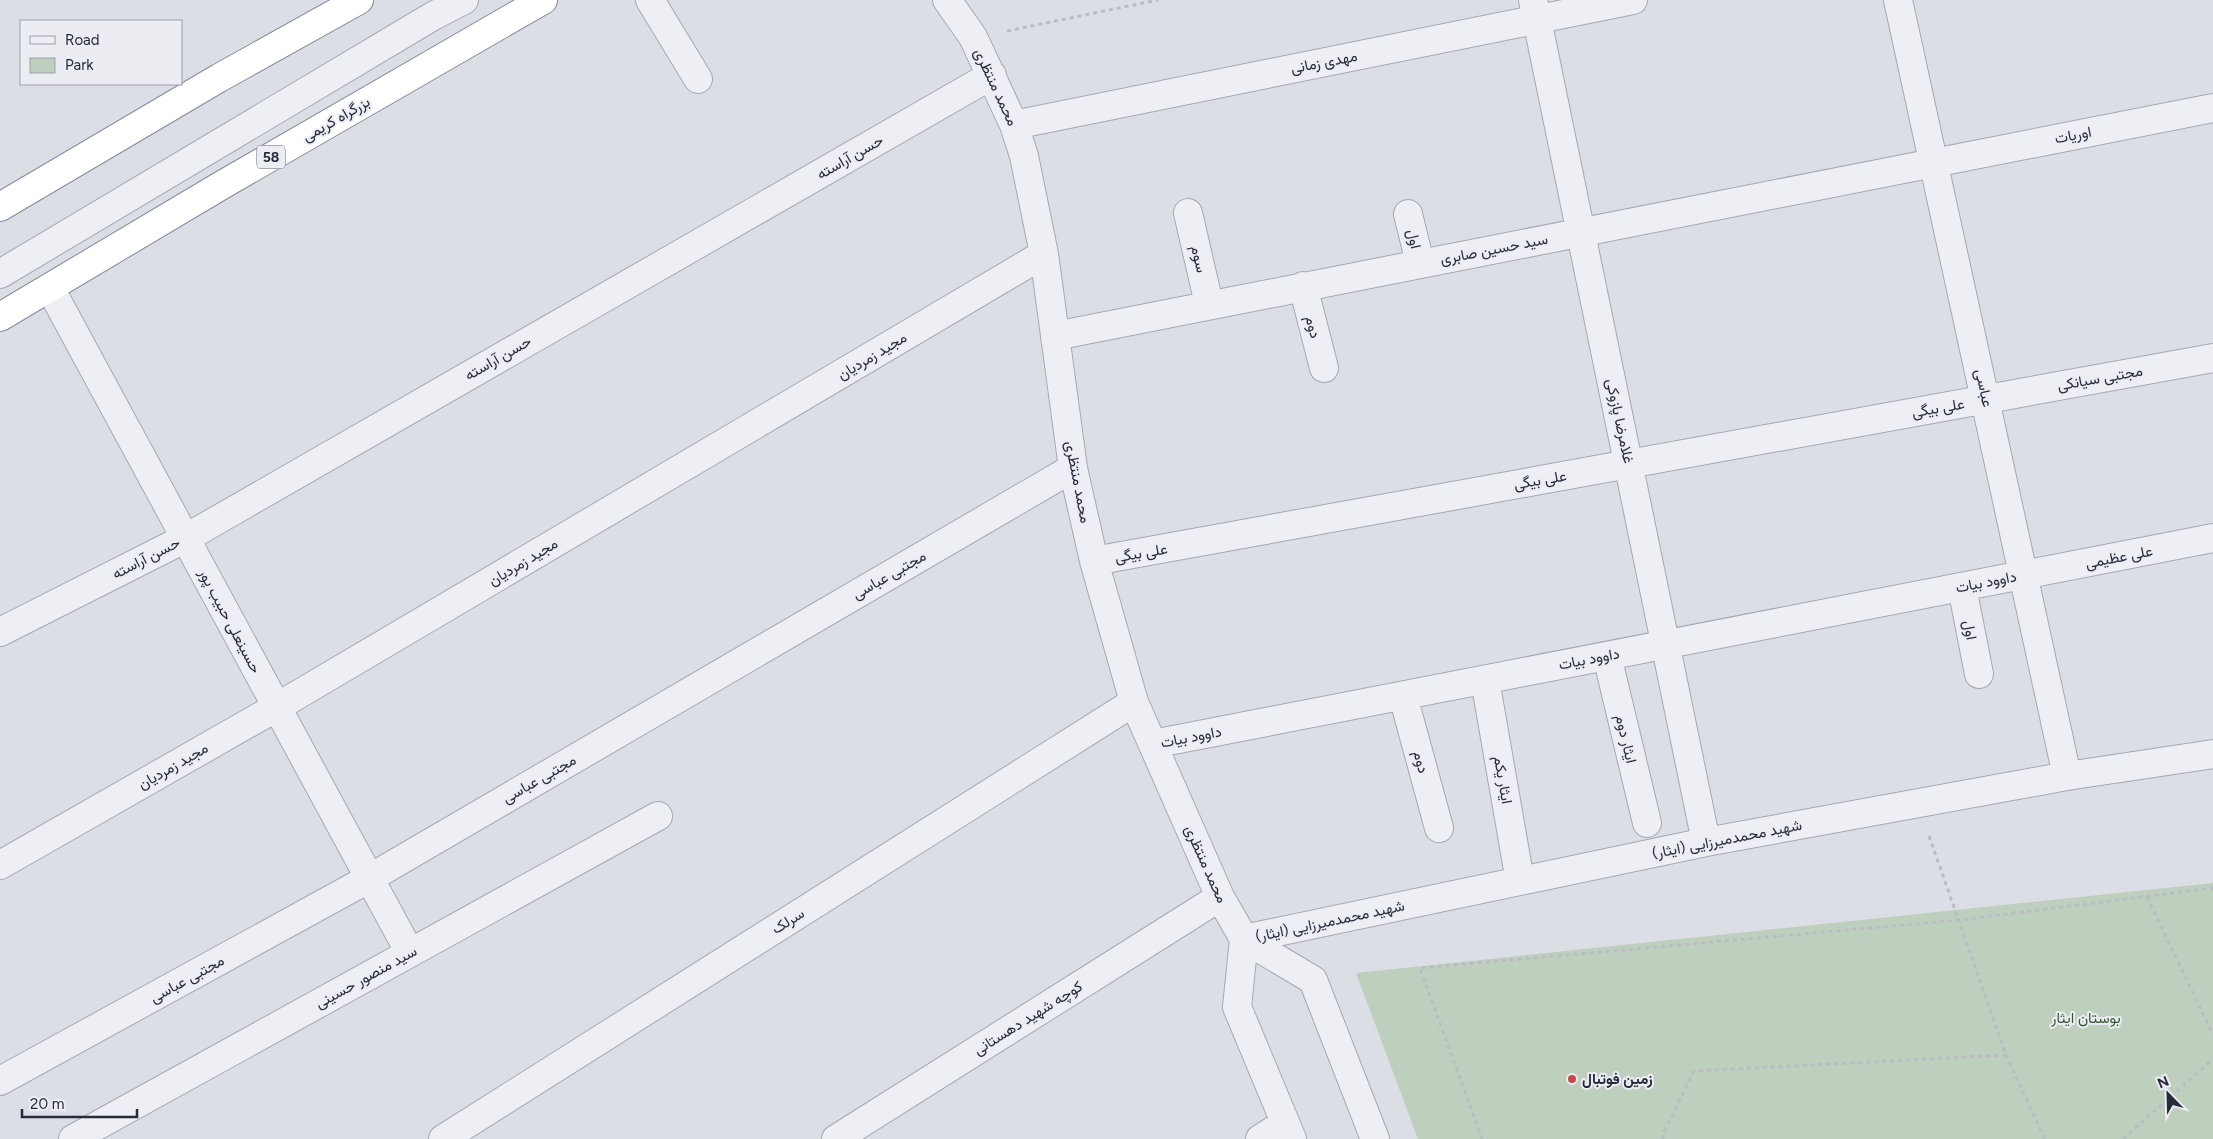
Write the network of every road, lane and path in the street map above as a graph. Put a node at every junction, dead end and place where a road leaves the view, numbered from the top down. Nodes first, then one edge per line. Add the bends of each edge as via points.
1 (359, 0) edge
2 (464, 0) edge
3 (543, 0) edge
4 (650, 0) edge
5 (1158, 0) edge
6 (1633, 0) edge
7 (1898, 0) edge
8 (952, 4) edge
9 (1535, 10) edge
10 (973, 38) junction
11 (992, 75) junction
12 (698, 79) dead end
13 (2213, 108) edge
14 (1014, 125) junction
15 (1934, 162) junction
16 (0, 207) edge
17 (1188, 213) dead end
18 (1408, 214) dead end
19 (1581, 231) junction
20 (1044, 254) junction
21 (1420, 263) junction
22 (0, 274) edge
23 (1302, 286) junction
24 (50, 288) junction
25 (1209, 304) junction
26 (0, 317) edge
27 (1055, 336) junction
28 (2213, 358) edge
29 (1324, 368) dead end
30 (1986, 399) junction
31 (1628, 464) junction
32 (1073, 468) junction
33 (186, 538) junction
34 (2213, 538) edge
35 (1094, 562) junction
36 (2024, 575) junction
37 (1962, 587) junction
38 (0, 632) edge
39 (1666, 645) junction
40 (1607, 656) junction
41 (1979, 674) dead end
42 (1485, 680) junction
43 (1403, 696) junction
44 (1134, 702) junction
45 (277, 707) junction
46 (1153, 744) junction
47 (2213, 754) edge
48 (2067, 776) junction
49 (1917, 803) junction
50 (658, 816) dead end
51 (1647, 823) dead end
52 (1439, 828) dead end
53 (1706, 842) junction
54 (0, 865) edge
55 (370, 878) junction
56 (1520, 881) junction
57 (2213, 888) edge
58 (1220, 897) junction
59 (2146, 897) junction
60 (1960, 920) junction
61 (1244, 939) junction
62 (410, 953) junction
63 (2213, 1035) edge
64 (2006, 1055) junction
65 (2213, 1058) edge
66 (0, 1081) edge
67 (1288, 1131) edge
68 (73, 1139) edge
69 (443, 1139) edge
70 (836, 1139) edge
71 (1260, 1139) edge
72 (1375, 1139) edge
73 (1482, 1139) edge
74 (1663, 1139) edge
75 (2045, 1139) edge
76 (2123, 1139) edge

1 - 16 highway
2 - 22 street
3 - 24 highway, بزرگراه کریمی / 58
4 - 12 street
5 - 10 path
6 - 9 street, مهدی زمانی
7 - 15 street, عباسی
8 - 10 street, محمد منتظری
9 - 14 street, مهدی زمانی
9 - 19 street, غلامرضا پازوکی
10 - 11 street, محمد منتظری
11 - 14 street, محمد منتظری
11 - 33 street, حسن آراسته
13 - 15 street, اوریات
14 - 20 street, محمد منتظری via 1024,156
15 - 19 street, سید حسین صابری
15 - 30 street, عباسی
17 - 25 street, سوم
18 - 21 street, اول
19 - 21 street, سید حسین صابری
19 - 31 street, غلامرضا پازوکی
20 - 27 street, محمد منتظری
20 - 45 street, مجید زمردیان
21 - 23 street, سید حسین صابری
23 - 25 street, سید حسین صابری
23 - 29 street, دوم
24 - 26 highway, بزرگراه کریمی / 58
24 - 33 street, حسینعلی حبیب پور
25 - 27 street, سید حسین صابری
27 - 32 street, محمد منتظری
28 - 30 street, مجتبی سیانکی
30 - 31 street, علی بیگی
30 - 36 street, عباسی
31 - 35 street, علی بیگی
31 - 39 street, غلامرضا پازوکی
32 - 35 street, محمد منتظری
32 - 55 street, مجتبی عباسی
33 - 38 street, حسن آراسته
33 - 45 street, حسینعلی حبیب پور
34 - 36 street, علی عظیمی
35 - 44 street, محمد منتظری
36 - 37 street, داوود بیات
36 - 48 street, عباسی
37 - 39 street, داوود بیات
37 - 41 street, اول
39 - 40 street, داوود بیات
39 - 53 street, غلامرضا پازوکی
40 - 42 street, داوود بیات
40 - 51 street, ایثار دوم
42 - 43 street, داوود بیات
42 - 56 street, ایثار یکم
43 - 46 street, داوود بیات
43 - 52 street, دوم
44 - 46 street, محمد منتظری
44 - 69 street, سرلک
45 - 54 street, مجید زمردیان
45 - 55 street, حسینعلی حبیب پور
46 - 58 street, محمد منتظری
47 - 48 street, شهید محمدمیرزایی (ایثار)
48 - 49 street, شهید محمدمیرزایی (ایثار)
49 - 53 street, شهید محمدمیرزایی (ایثار)
49 - 60 path
50 - 62 street, سید منصور حسینی
53 - 56 street, شهید محمدمیرزایی (ایثار)
55 - 62 street, حسینعلی حبیب پور
55 - 66 street, مجتبی عباسی
56 - 61 street, شهید محمدمیرزایی (ایثار)
57 - 59 path
58 - 61 street, محمد منتظری
58 - 70 street, کوچه شهید دهستانی
59 - 60 path
59 - 63 path
60 - 64 path
60 - 73 path via 1420,968
61 - 67 street via 1237,1007
61 - 72 street, محمد منتظری via 1313,980
62 - 68 street, سید منصور حسینی
64 - 74 path via 1694,1071
64 - 75 path
65 - 76 path
67 - 71 street

